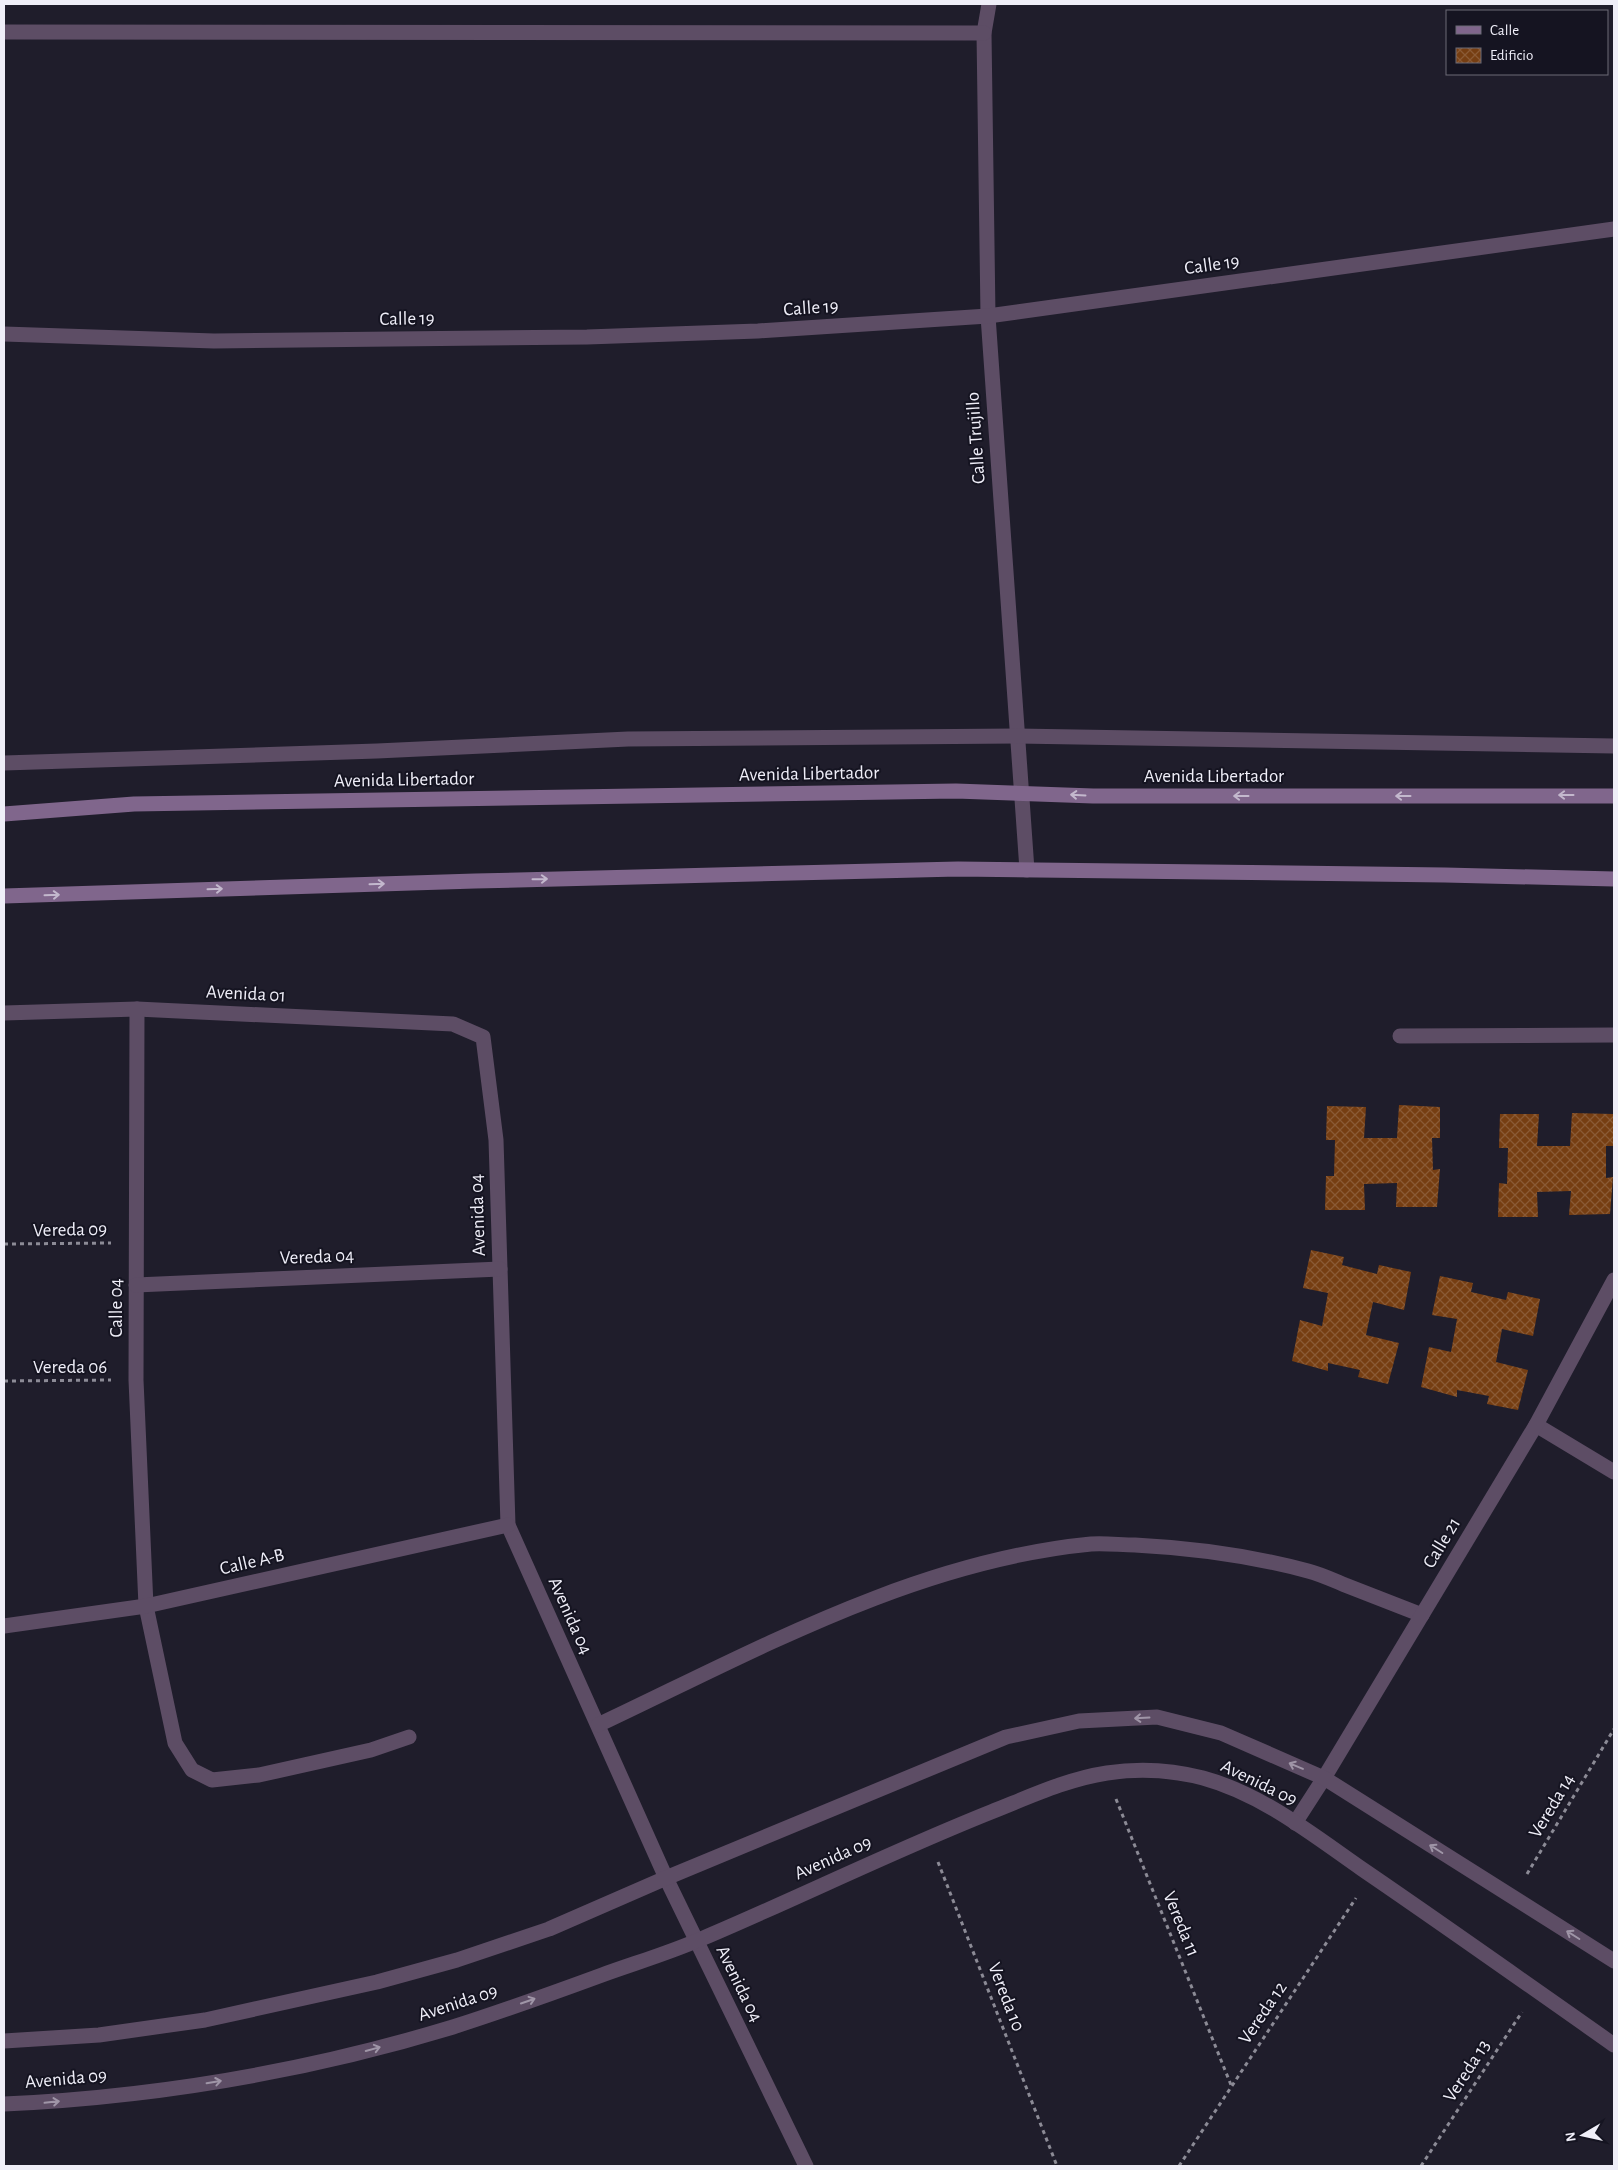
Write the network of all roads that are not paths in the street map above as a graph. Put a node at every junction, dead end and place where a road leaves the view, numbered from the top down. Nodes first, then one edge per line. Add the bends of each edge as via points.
1 (989, 4) edge
2 (4, 32) edge
3 (984, 34) junction
4 (1614, 229) edge
5 (988, 316) junction
6 (4, 334) edge
7 (1017, 736) junction
8 (1614, 746) edge
9 (4, 763) edge
10 (1021, 792) junction
11 (1614, 796) edge
12 (4, 814) edge
13 (1027, 870) junction
14 (1614, 879) edge
15 (4, 896) edge
16 (137, 1008) junction
17 (4, 1013) edge
18 (1400, 1036) dead end
19 (1614, 1036) edge
20 (483, 1037) joint
21 (500, 1269) junction
22 (1614, 1280) edge
23 (136, 1285) junction
24 (1536, 1425) junction
25 (1614, 1472) edge
26 (508, 1525) junction
27 (146, 1606) junction
28 (1422, 1615) junction
29 (4, 1626) edge
30 (598, 1725) junction
31 (409, 1737) dead end
32 (1324, 1778) junction
33 (1295, 1823) junction
34 (666, 1878) junction
35 (697, 1941) junction
36 (1614, 1961) edge
37 (4, 2041) edge
38 (1614, 2045) edge
39 (4, 2104) edge
40 (806, 2166) edge

1 - 3 street, Calle Trujillo
2 - 3 street
3 - 5 street, Calle Trujillo
4 - 5 street, Calle 19
5 - 6 street, Calle 19 via 758,331 578,337 214,342
5 - 7 street, Calle Trujillo
7 - 8 street
7 - 9 street via 628,739
7 - 10 street, Calle Trujillo
11 -> 10 street, Avenida Libertador via 1093,796
10 - 12 street, Avenida Libertador via 134,804
10 - 13 street, Calle Trujillo
13 - 14 street
15 -> 13 street via 475,881
16 - 17 street, Avenida 01
16 - 20 street, Avenida 01 via 453,1024
16 - 23 street, Calle 04
18 - 19 street
20 - 21 street, Avenida 04 via 496,1140
21 - 23 street, Vereda 04
21 - 26 street, Avenida 04
22 - 24 street, Calle 21
23 - 27 street, Calle 04 via 136,1380
24 - 25 street
24 - 28 street, Calle 21
26 - 27 street, Calle A-B
26 - 30 street, Avenida 04
27 - 29 street, Calle A-B
27 - 31 street, Calle 04 via 175,1743 192,1770 212,1780 259,1775 371,1750
28 - 30 street via 1310,1571 1261,1560 1153,1546 1093,1544 974,1566 838,1612
28 - 32 street, Calle 21
30 - 34 street, Avenida 04
32 - 33 street, Calle 21
32 -> 34 street, Avenida 09 via 1221,1732 1157,1717 1079,1721 1006,1737
36 -> 32 street, Avenida 09
33 - 35 street, Avenida 09 via 1234,1788 1202,1778 1138,1770 1106,1773 1074,1780 929,1837
33 - 38 street, Avenida 09
34 - 35 street, Avenida 04
34 - 37 street, Avenida 09 via 549,1930 377,1982 205,2020 99,2035
39 -> 35 street, Avenida 09 via 54,2102 212,2082 354,2054 454,2027
35 - 40 street, Avenida 04

